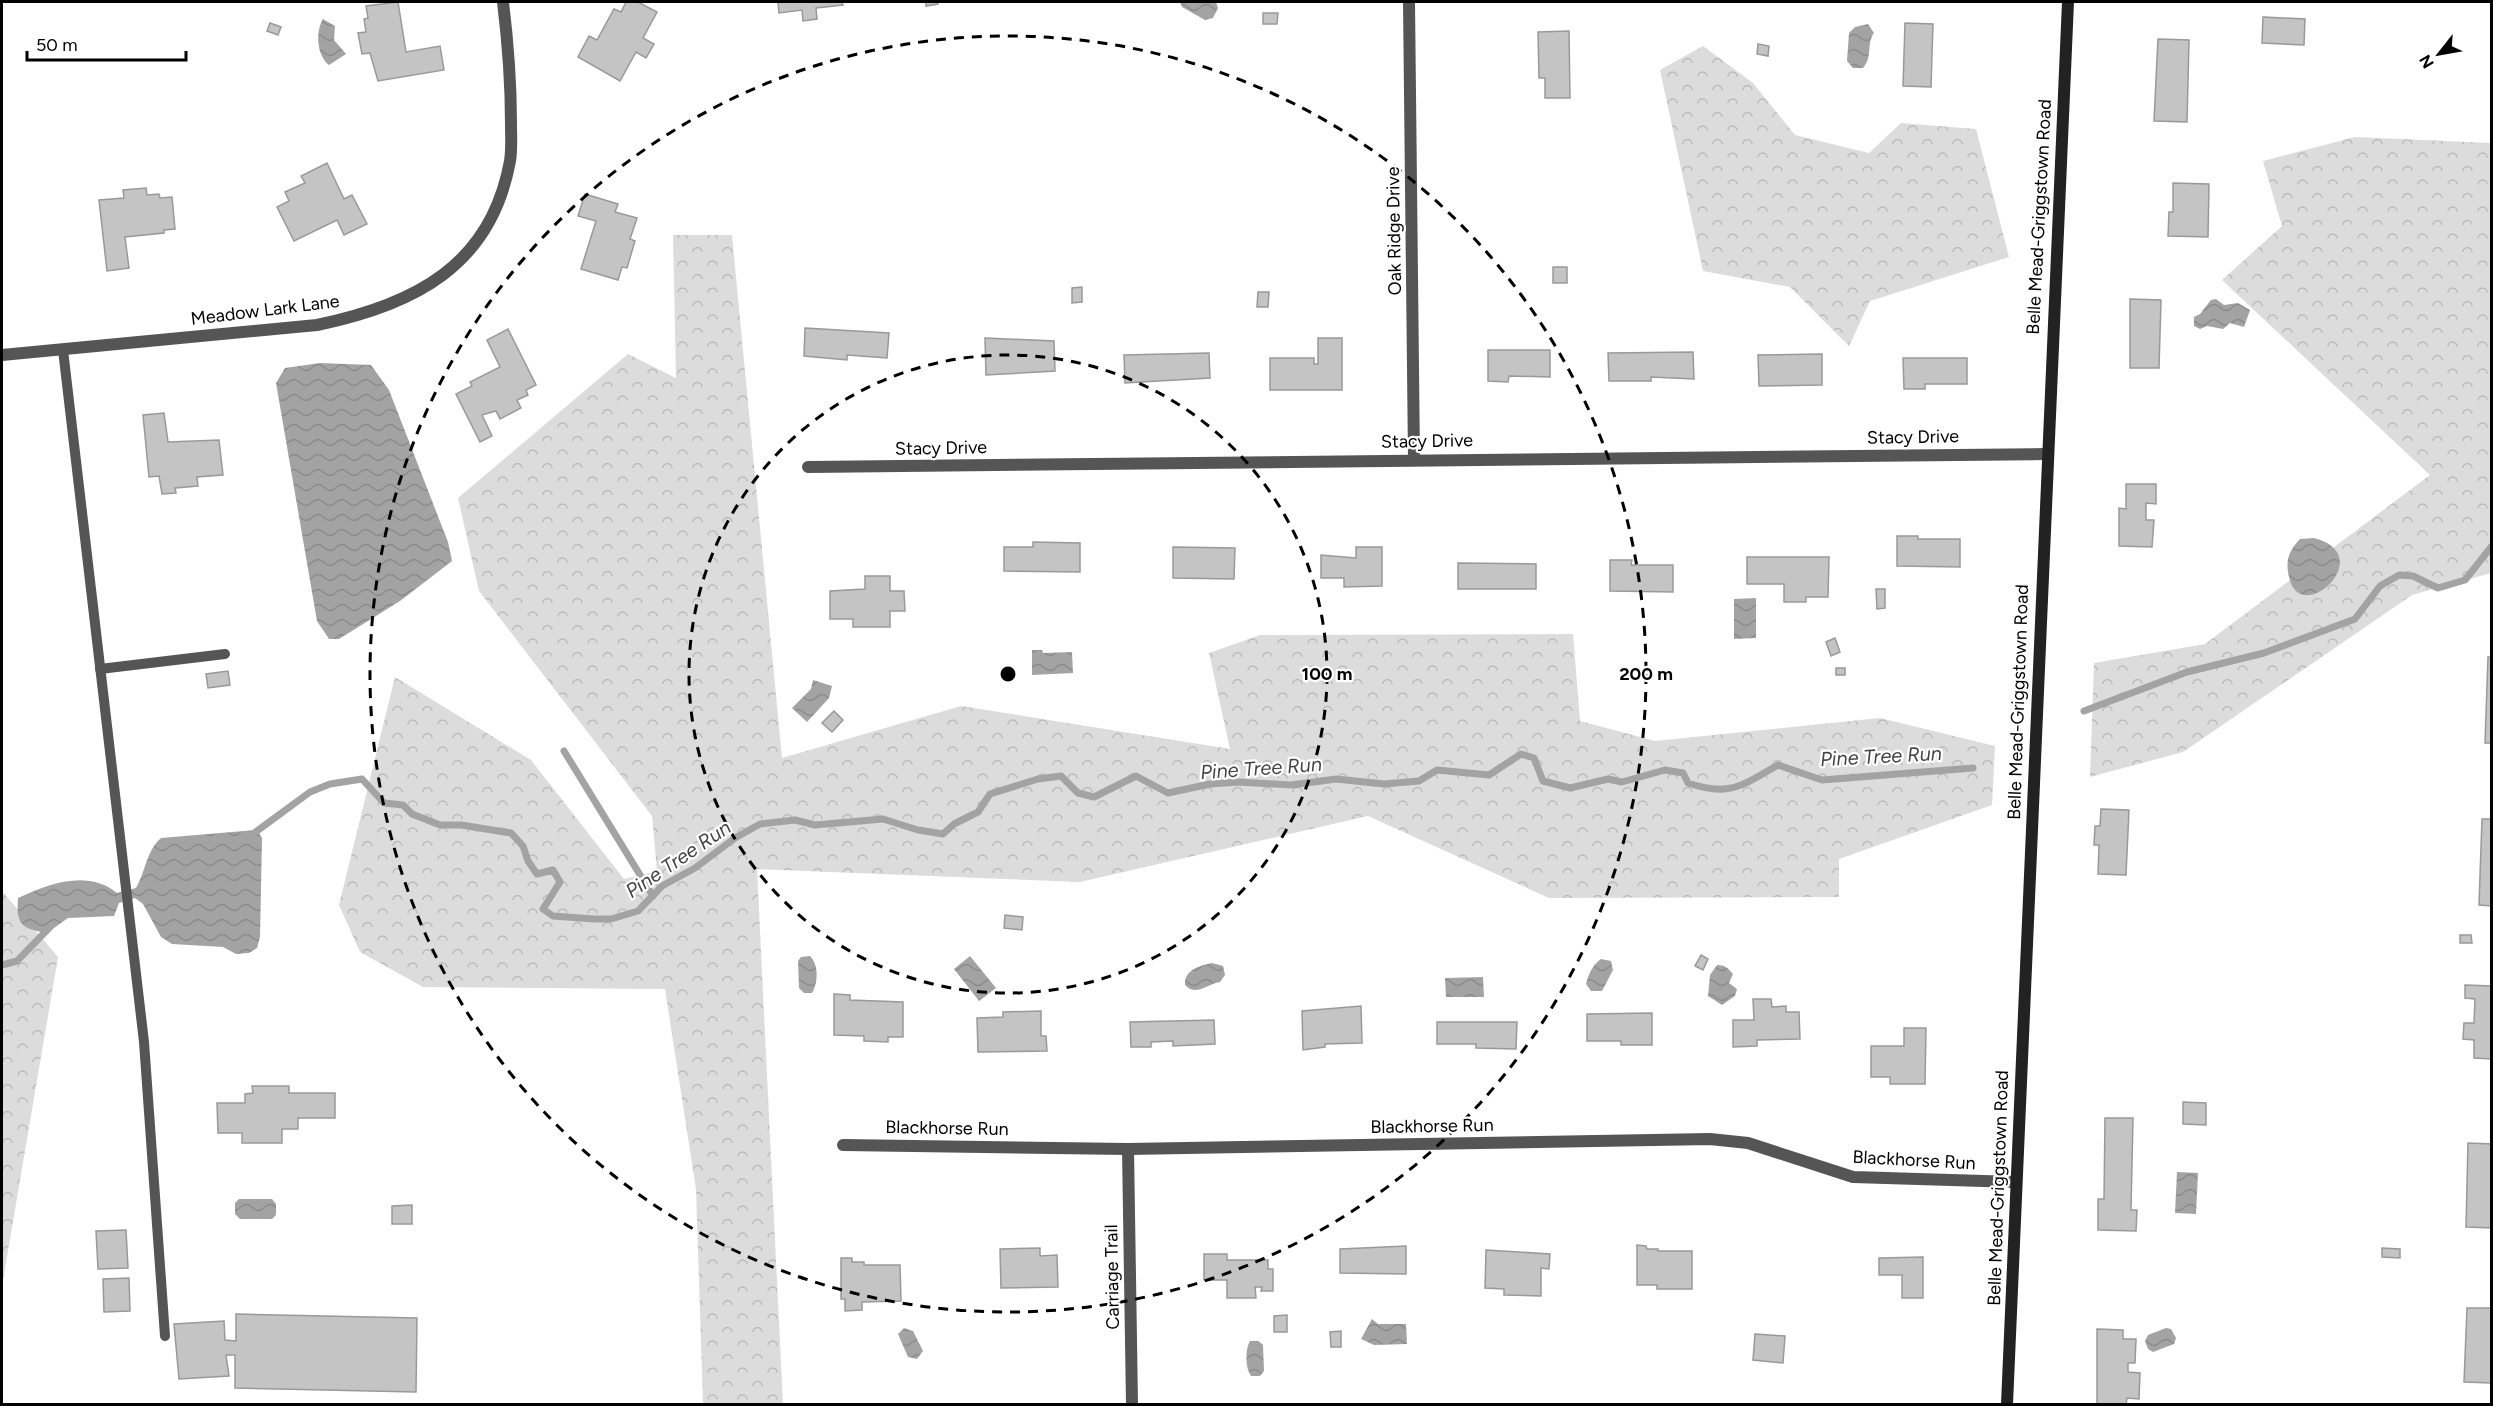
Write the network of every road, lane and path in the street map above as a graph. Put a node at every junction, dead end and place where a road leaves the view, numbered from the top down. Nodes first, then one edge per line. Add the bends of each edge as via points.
1 (503, 2) edge
2 (1409, 2) edge
3 (2067, 2) edge
4 (63, 350) junction
5 (2, 355) edge
6 (2047, 454) junction
7 (1414, 459) junction
8 (808, 467) dead end
9 (225, 654) dead end
10 (100, 669) junction
11 (843, 1145) dead end
12 (1128, 1149) junction
13 (2016, 1182) junction
14 (165, 1336) dead end
15 (1132, 1404) edge
16 (2007, 1404) edge

1 - 4 street, Meadow Lark Lane via 511,78 510,159 500,202 487,229 457,265 434,281 356,317 317,325
2 - 7 street, Oak Ridge Drive
3 - 6 street, Belle Mead-Griggstown Road
4 - 5 street, Meadow Lark Lane
4 - 10 lane
6 - 7 street, Stacy Drive
6 - 13 street, Belle Mead-Griggstown Road
7 - 8 street, Stacy Drive
9 - 10 lane
10 - 14 lane via 152,1121
11 - 12 street, Blackhorse Run
12 - 13 street, Blackhorse Run via 1710,1139 1748,1143 1853,1177
12 - 15 street, Carriage Trail
13 - 16 street, Belle Mead-Griggstown Road

